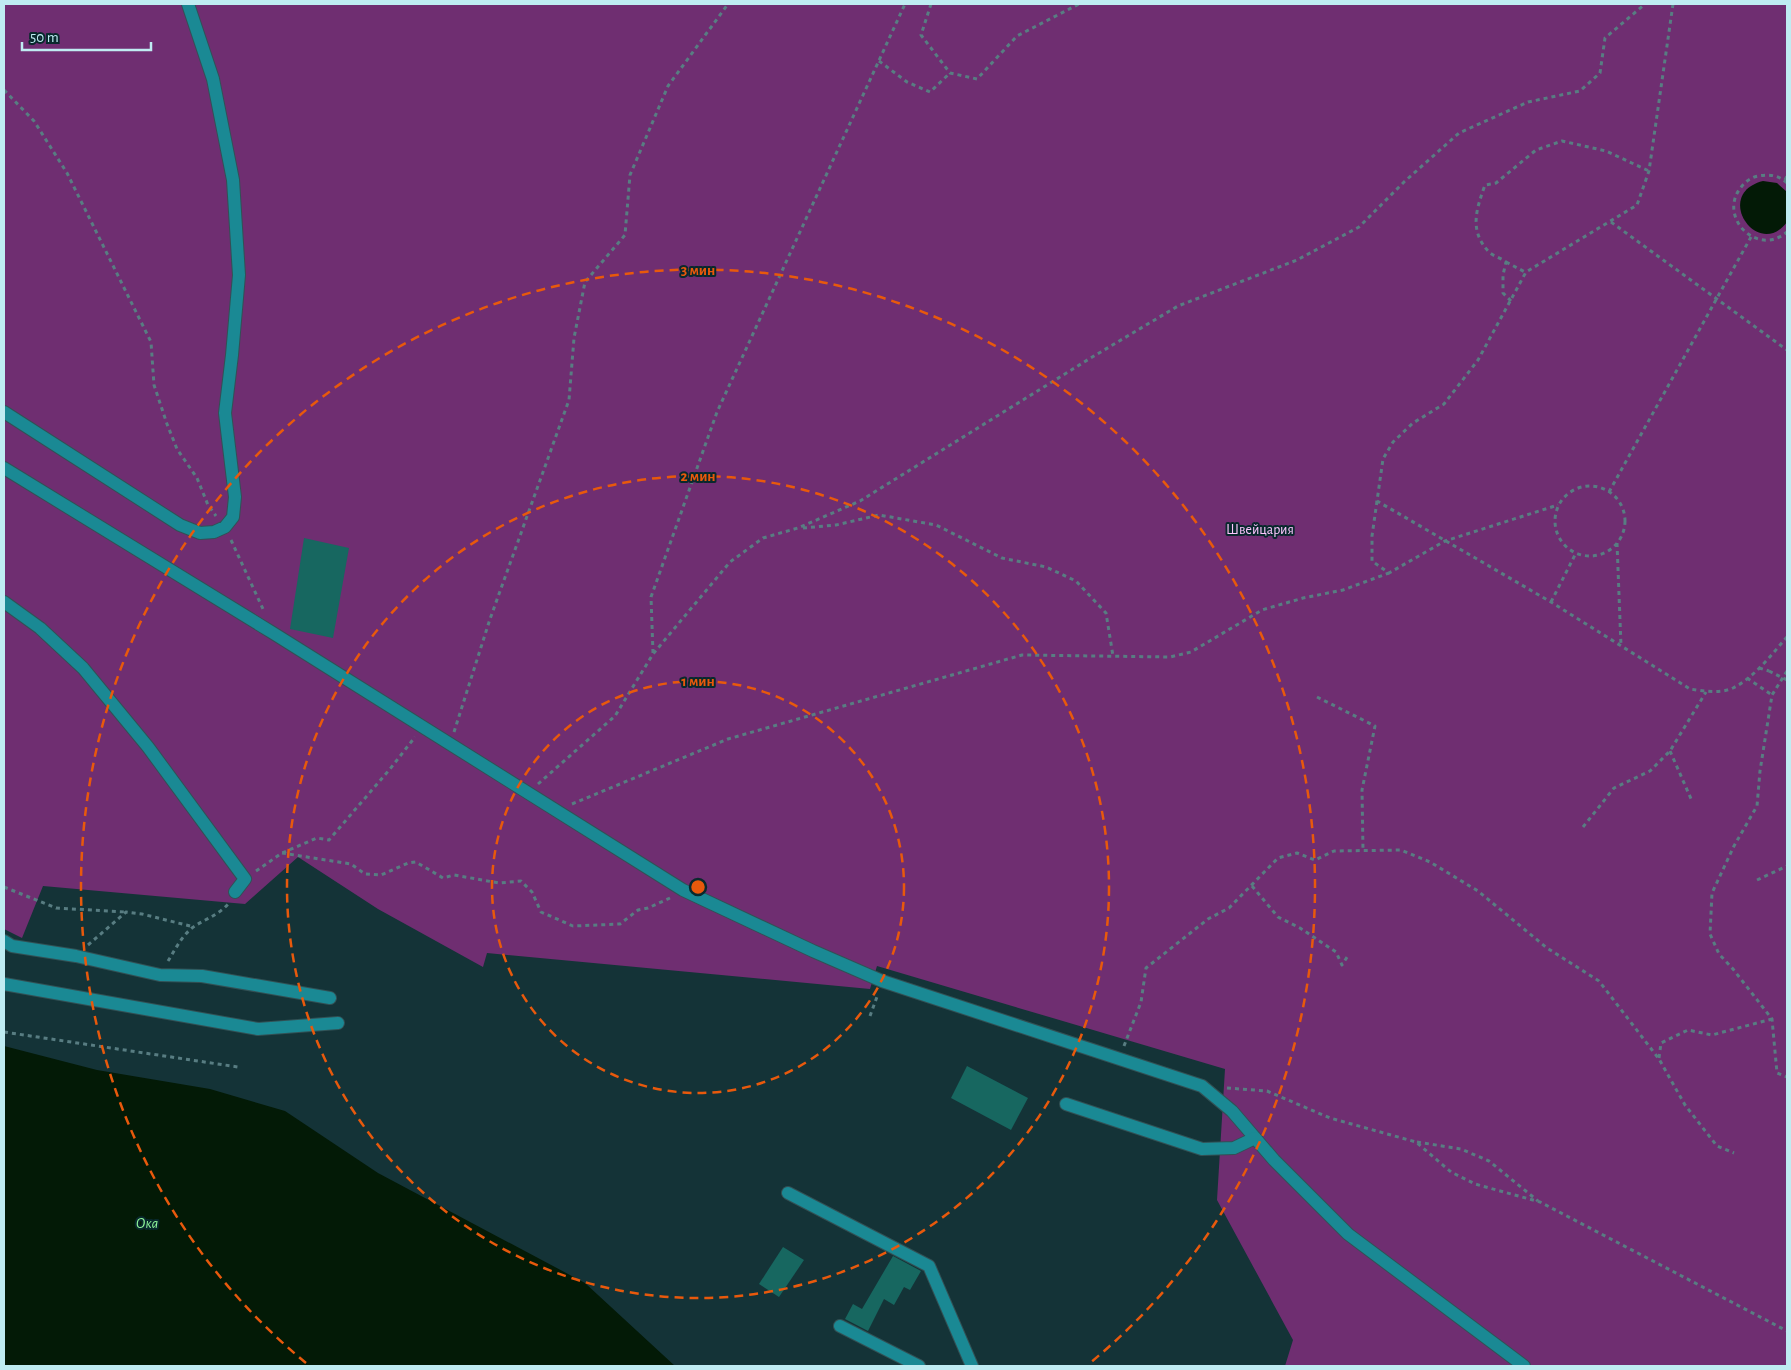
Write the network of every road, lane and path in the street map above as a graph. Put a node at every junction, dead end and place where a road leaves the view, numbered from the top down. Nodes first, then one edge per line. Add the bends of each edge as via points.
1 (188, 4) edge
2 (728, 4) edge
3 (905, 4) edge
4 (931, 4) edge
5 (1079, 4) edge
6 (1645, 4) edge
7 (1673, 4) edge
8 (879, 61) junction
9 (950, 73) junction
10 (4, 90) edge
11 (1649, 171) junction
12 (1787, 176) edge
13 (1786, 181) edge
14 (1612, 222) junction
15 (1787, 232) edge
16 (1751, 236) junction
17 (1506, 262) junction
18 (1526, 272) junction
19 (1717, 299) junction
20 (1511, 301) junction
21 (1787, 350) edge
22 (4, 412) edge
23 (4, 468) edge
24 (1609, 492) junction
25 (1377, 501) junction
26 (1558, 505) junction
27 (225, 526) junction
28 (798, 528) junction
29 (1446, 541) junction
30 (1617, 542) junction
31 (1576, 553) junction
32 (1389, 573) junction
33 (4, 602) edge
34 (1551, 602) junction
35 (273, 633) junction
36 (1787, 637) edge
37 (1622, 646) junction
38 (653, 654) junction
39 (1112, 656) junction
40 (1759, 668) junction
41 (1787, 671) edge
42 (1747, 678) junction
43 (1787, 680) edge
44 (1706, 692) junction
45 (1772, 695) junction
46 (1317, 697) dead end
47 (423, 727) junction
48 (450, 744) junction
49 (1670, 751) junction
50 (528, 793) junction
51 (1692, 801) dead end
52 (556, 811) junction
53 (1583, 827) dead end
54 (1363, 850) junction
55 (282, 853) junction
56 (1787, 866) edge
57 (245, 878) junction
58 (1757, 880) dead end
59 (1252, 886) junction
60 (4, 887) edge
61 (684, 890) junction
62 (235, 892) joint
63 (126, 912) junction
64 (194, 926) junction
65 (4, 941) edge
66 (1348, 954) dead end
67 (76, 956) junction
68 (160, 975) junction
69 (4, 984) edge
70 (879, 992) dead end
71 (330, 998) dead end
72 (870, 1016) dead end
73 (1772, 1018) junction
74 (338, 1023) dead end
75 (4, 1032) edge
76 (1119, 1058) junction
77 (1659, 1059) junction
78 (238, 1067) dead end
79 (1787, 1077) edge
80 (1202, 1086) junction
81 (1066, 1104) dead end
82 (1255, 1138) junction
83 (1416, 1142) junction
84 (1734, 1153) dead end
85 (788, 1193) dead end
86 (1540, 1202) junction
87 (840, 1326) dead end
88 (1787, 1331) edge
89 (919, 1366) edge
90 (972, 1366) edge
91 (1524, 1366) edge

1 - 27 street via 213,79 233,180 239,275 225,414 235,497 233,517
2 - 48 path via 668,86 630,175 625,236 586,282 574,338 569,400 490,619
3 - 8 path
4 - 9 path via 920,35
5 - 9 path via 1017,36 977,78
6 - 28 path via 1605,38 1600,73 1580,91 1528,102 1459,133 1404,182 1360,228 1297,260 1178,306 860,500
7 - 11 path
8 - 9 path via 907,82 930,92
8 - 38 path via 717,412 651,597
10 - 27 path via 34,121 68,173 151,342 154,385 177,449 197,478 208,505
11 - 14 path via 1637,206
11 - 17 path via 1606,151 1562,141 1536,150 1496,184 1485,185 1476,209 1477,235 1490,254
12 - 13 path
13 - 16 path via 1765,174 1745,182 1738,190 1734,200 1736,221
14 - 18 path
14 - 19 path
15 - 16 path via 1772,240
16 - 19 path
17 - 18 path
17 - 20 path via 1503,293
18 - 20 path
19 - 21 path
19 - 24 path
20 - 25 path via 1478,360 1444,404 1414,423 1393,442 1383,459
22 - 27 street via 180,525 200,533 214,532
23 - 35 street
24 - 26 path via 1599,487 1575,488
24 - 30 path via 1618,500 1625,522
25 - 29 path
25 - 32 path via 1372,561
26 - 29 path
26 - 31 path via 1555,528 1566,547
27 - 35 path
28 - 38 path via 764,538 730,562
28 - 39 path via 836,526 878,515 936,525 1002,558 1046,567 1076,581 1106,614
29 - 32 path
29 - 34 path
30 - 31 path via 1598,555
30 - 37 path
31 - 34 path
32 - 39 path via 1343,590 1262,610 1191,652 1170,657
33 - 57 street via 40,628 83,668 148,747
34 - 37 path
35 - 47 street
36 - 40 path
37 - 44 path via 1690,689
38 - 50 path via 615,716
39 - 52 path via 1013,657 728,739
40 - 42 path
40 - 43 path, bridge
41 - 45 path
42 - 44 path via 1731,689
42 - 45 path
44 - 49 path
45 - 73 path via 1757,806 1712,893 1710,934 1719,954
46 - 54 path via 1375,726 1362,790
47 - 48 street
47 - 55 path via 329,840 317,838
48 - 50 street
49 - 51 path
49 - 53 path via 1650,771 1614,788
50 - 52 street
52 - 61 street
54 - 59 path via 1334,851 1315,860 1297,852 1278,858
54 - 77 path via 1401,850 1430,862 1478,891 1547,948 1599,981
55 - 57 path
55 - 61 path via 351,864 366,874 381,875 416,862 443,878 454,875 499,883 521,881 532,892 541,912 573,926 620,924 638,910 662,903
56 - 58 path
57 - 62 street
59 - 66 path via 1278,917 1336,952 1342,965
59 - 76 path via 1229,908 1208,918 1146,968 1141,1002
60 - 63 path via 56,908
61 - 76 street via 882,981
62 - 64 path via 228,905 216,915
63 - 64 path
63 - 67 path
64 - 68 path via 184,935
65 - 67 street via 12,946
67 - 68 street
68 - 71 street via 202,976
69 - 74 street via 258,1028
70 - 72 path
73 - 77 path via 1712,1035 1688,1030 1661,1043
73 - 79 path via 1777,1073
75 - 78 path
76 - 80 street
77 - 84 path via 1685,1105 1717,1146
80 - 82 street via 1232,1110
80 - 83 path via 1267,1091 1330,1118
81 - 82 street via 1202,1149 1234,1148
82 - 91 street via 1348,1234
83 - 86 path via 1451,1172 1475,1184
83 - 86 path via 1461,1149 1489,1160
85 - 90 street via 929,1266
86 - 88 path
87 - 89 street

